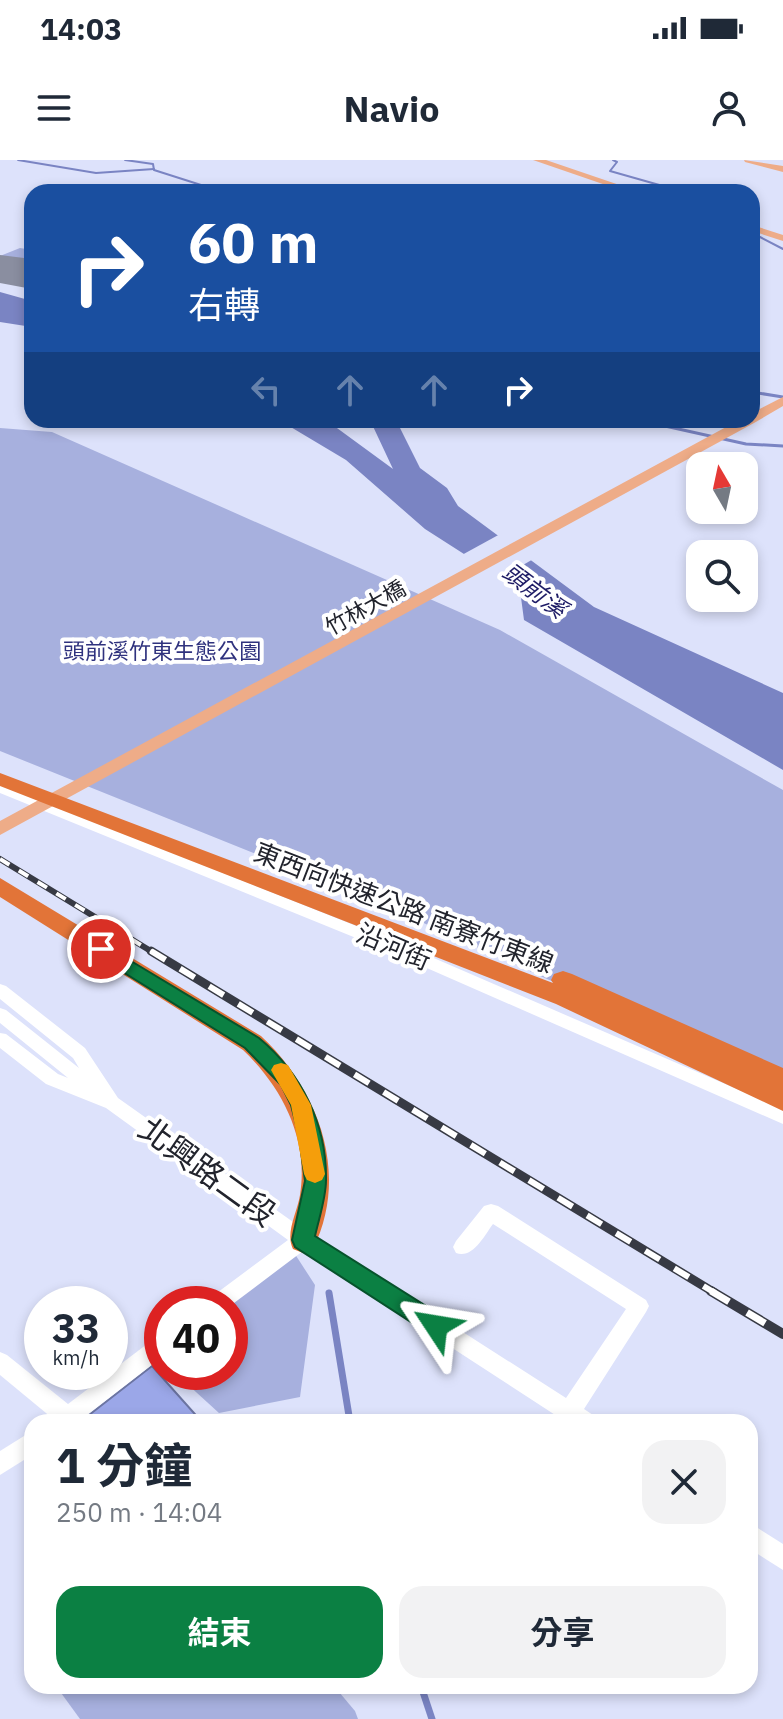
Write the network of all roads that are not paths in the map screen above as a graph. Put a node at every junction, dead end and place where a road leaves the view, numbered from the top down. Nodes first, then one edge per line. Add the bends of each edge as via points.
1 (748, 160) edge
2 (534, 161) edge
3 (783, 169) edge
4 (600, 184) edge
5 (609, 184) edge
6 (760, 232) edge
7 (783, 239) edge
8 (783, 401) edge
9 (760, 414) edge
10 (734, 428) edge
11 (0, 765) edge
12 (0, 779) edge
13 (0, 788) edge
14 (0, 829) edge
15 (0, 886) edge
16 (0, 898) edge
17 (0, 990) edge
18 (0, 1014) edge
19 (0, 1039) edge
20 (783, 1079) edge
21 (783, 1100) edge
22 (112, 1103) junction
23 (783, 1117) edge
24 (303, 1240) junction
25 (463, 1247) dead end
26 (241, 1286) edge
27 (144, 1359) edge
28 (0, 1362) edge
29 (57, 1414) edge
30 (72, 1414) edge
31 (572, 1414) edge
32 (579, 1414) edge
33 (24, 1448) edge
34 (0, 1464) edge
35 (758, 1541) edge
36 (783, 1558) edge

1 - 3 main road
2 - 4 main road
2 - 5 main road
6 - 7 main road
8 - 9 main road, 竹林大橋
10 - 14 main road, 竹林大橋
11 - 20 highway, 東西向快速公路 南寮竹東線 via 574,985
12 - 21 highway, 東西向快速公路 南寮竹東線 via 565,998
13 - 23 street, 沿河街 via 218,872
15 - 24 highway via 272,1060 289,1080 309,1136 316,1181
16 - 24 highway via 240,1050 277,1085 287,1107 302,1183
17 - 22 street, 北興路二段 via 79,1053
18 - 22 street
19 - 22 street, 北興路二段 via 52,1079
22 - 24 street, 北興路二段
24 - 26 street
24 - 31 street, 北興路二段
25 - 32 street via 491,1212 639,1306
27 - 30 street
28 - 29 street
33 - 34 street
35 - 36 street

